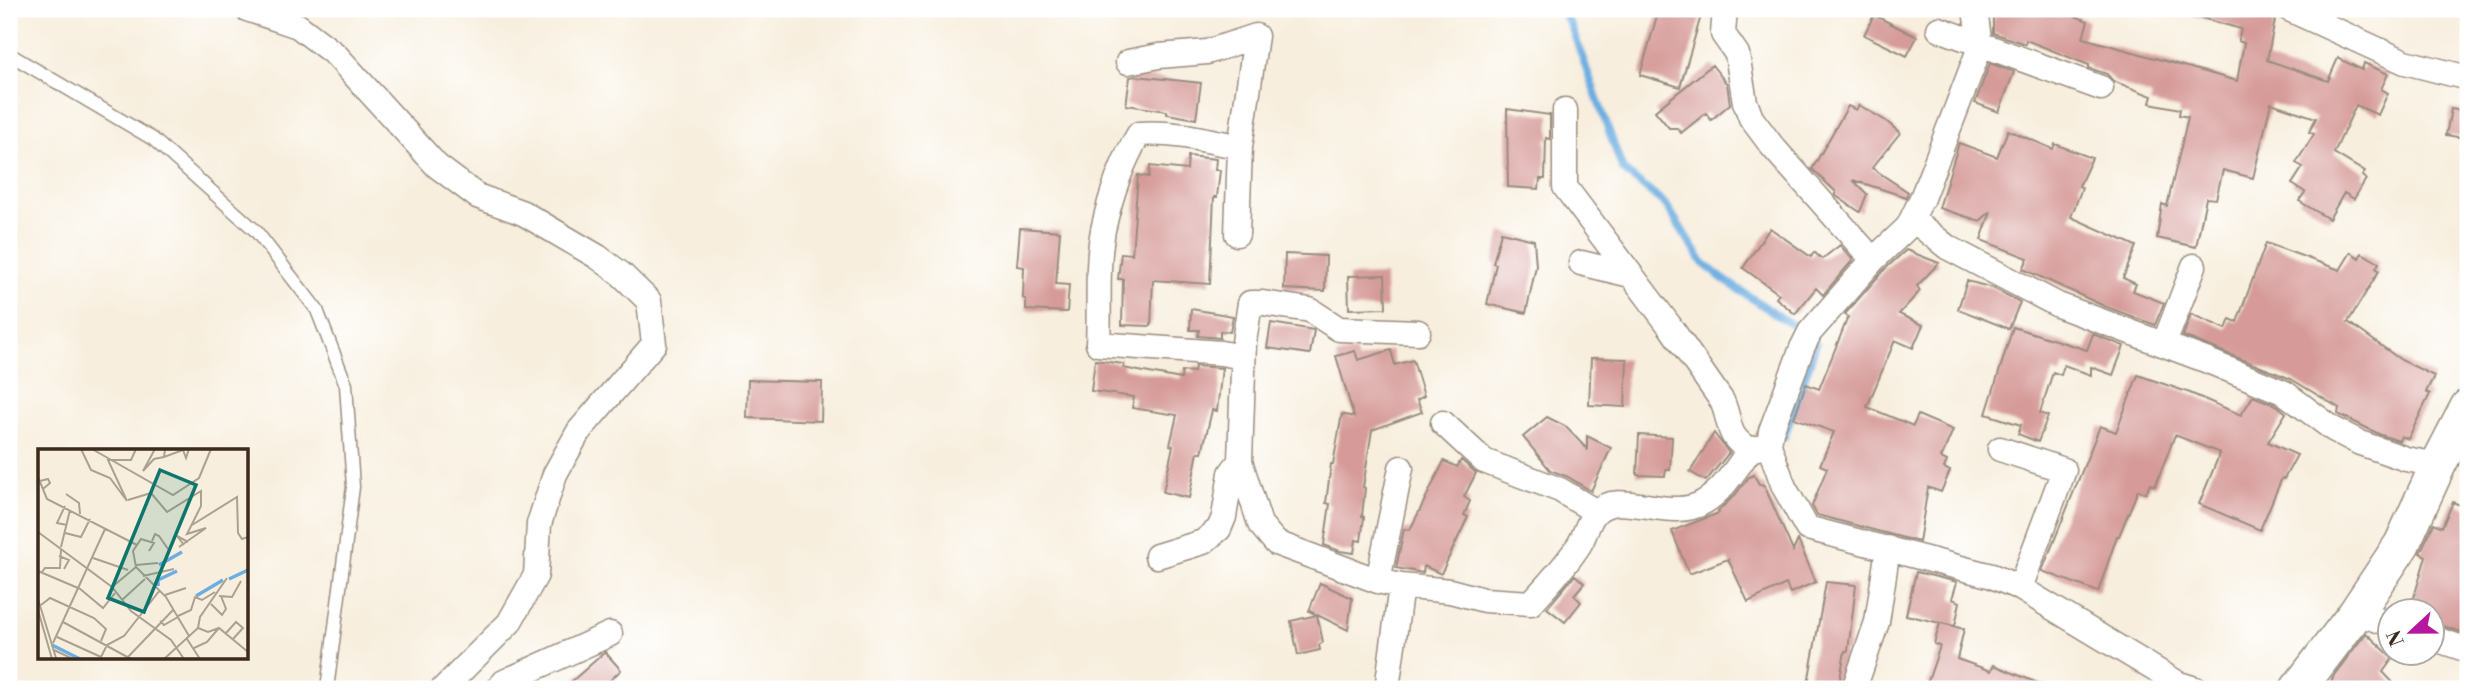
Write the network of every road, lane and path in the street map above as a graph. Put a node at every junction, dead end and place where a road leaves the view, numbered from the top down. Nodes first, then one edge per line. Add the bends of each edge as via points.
1 (247, 9) edge
2 (1725, 9) edge
3 (1975, 9) edge
4 (2289, 9) edge
5 (1939, 29) dead end
6 (1979, 43) junction
7 (9, 54) edge
8 (1128, 62) dead end
9 (2468, 78) edge
10 (2101, 89) dead end
11 (1565, 110) dead end
12 (1240, 148) junction
13 (1912, 219) junction
14 (1237, 234) dead end
15 (1873, 260) junction
16 (1581, 263) dead end
17 (2194, 266) dead end
18 (1632, 275) junction
19 (1418, 331) dead end
20 (2164, 344) junction
21 (1243, 357) junction
22 (2468, 407) edge
23 (1443, 423) dead end
24 (1759, 447) junction
25 (2000, 449) dead end
26 (1240, 461) junction
27 (2438, 465) junction
28 (1401, 468) dead end
29 (1596, 512) junction
30 (1888, 548) junction
31 (1157, 556) dead end
32 (1390, 584) junction
33 (2020, 588) junction
34 (2356, 613) junction
35 (2376, 620) edge
36 (610, 634) dead end
37 (2446, 643) edge
38 (2468, 650) edge
39 (327, 689) edge
40 (443, 689) edge
41 (498, 689) edge
42 (1387, 689) edge
43 (1854, 689) edge
44 (2195, 689) edge
45 (2298, 689) edge

1 - 40 street via 298,26 335,55 437,166 477,197 523,213 587,251 649,301 654,344 579,431 555,474 539,524 536,575 509,623
2 - 15 street via 1723,34 1737,54 1751,118
3 - 6 street
4 - 9 street via 2405,62
5 - 6 street
6 - 10 street
6 - 13 street
7 - 39 lane via 153,139 256,231 317,310 346,385 353,488
8 - 12 street via 1206,52 1256,36
11 - 18 street via 1565,187
12 - 14 street
12 - 21 street via 1180,135 1139,134 1121,171 1103,230 1098,344
13 - 15 street
13 - 20 street via 1947,247 2058,305
15 - 24 street via 1810,332 1776,419
16 - 18 street
17 - 20 street
18 - 24 street via 1722,401 1734,439
19 - 21 street via 1339,329 1310,310 1250,303
20 - 27 street via 2285,393 2360,443
21 - 26 street
22 - 27 main road
23 - 29 street via 1484,461 1560,490
24 - 29 street via 1704,503 1685,510 1627,502
24 - 30 street via 1807,528
25 - 33 street via 2064,470
26 - 31 street via 1231,474 1219,529 1203,541
26 - 32 street via 1260,524 1276,544
27 - 34 main road via 2402,544
28 - 32 street
29 - 32 street via 1560,572 1531,603
30 - 33 street
30 - 43 street via 1877,622
32 - 42 street
33 - 44 street via 2179,684
34 - 35 street
34 - 45 main road
36 - 41 street via 504,682
37 - 38 street

